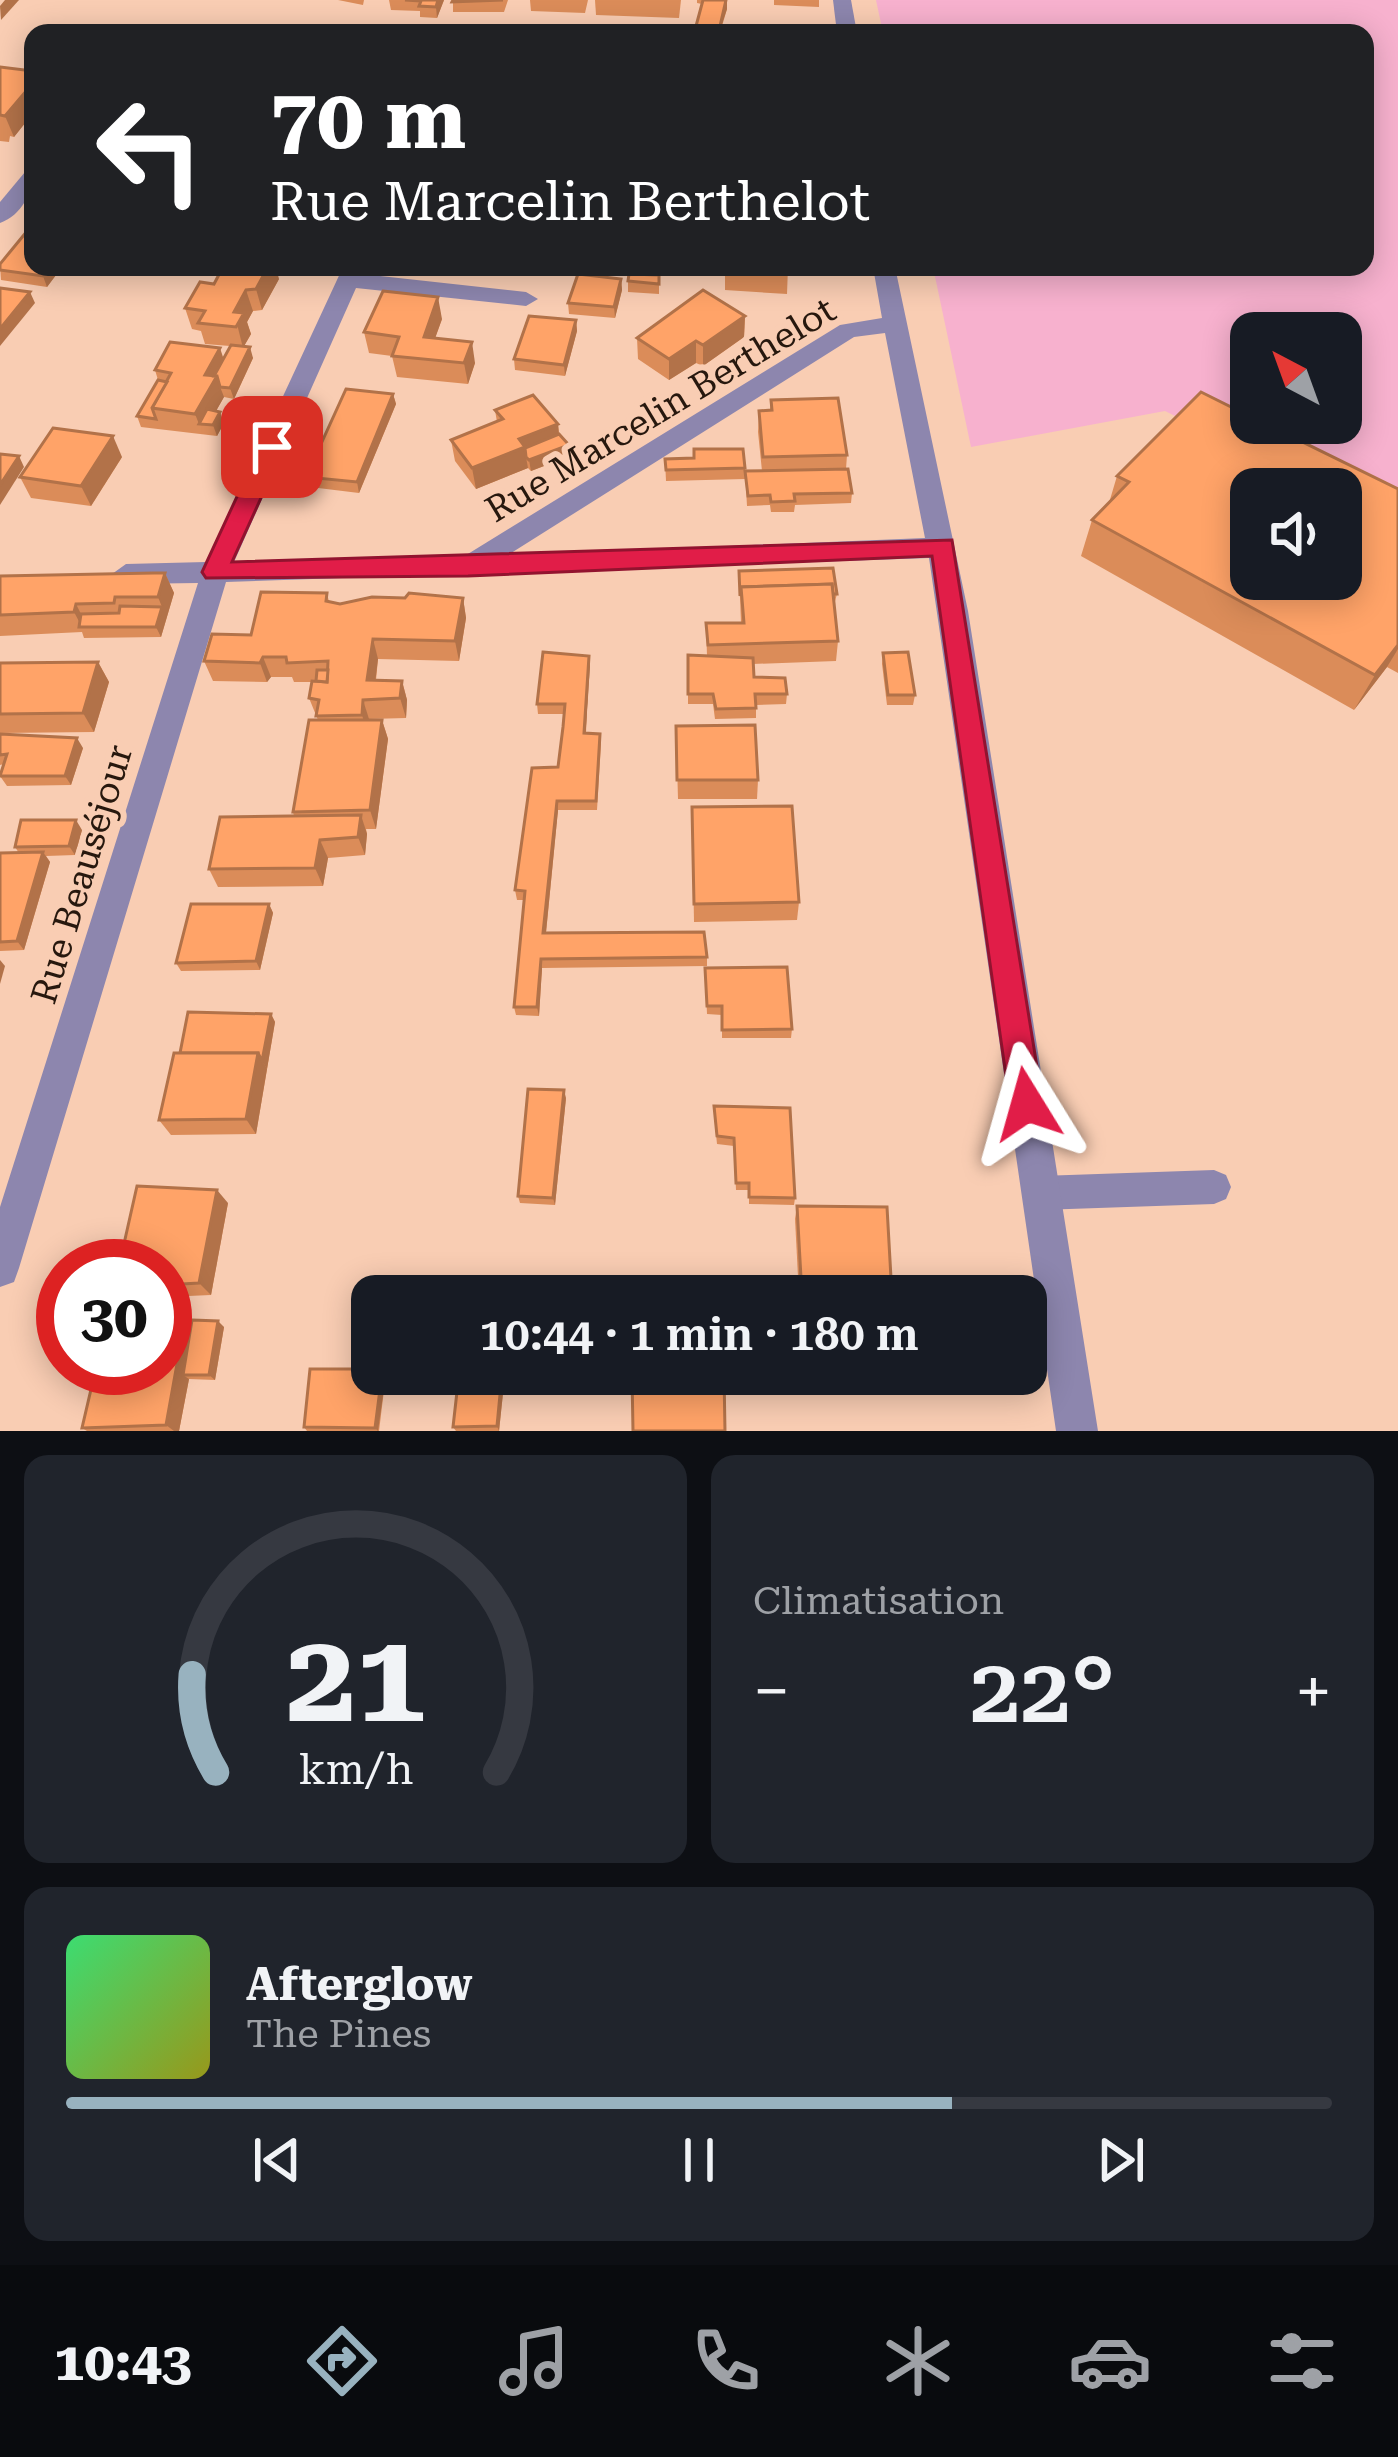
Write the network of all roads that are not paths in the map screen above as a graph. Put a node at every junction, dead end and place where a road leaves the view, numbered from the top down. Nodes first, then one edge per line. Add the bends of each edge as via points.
1 (24, 188) edge
2 (0, 216) edge
3 (350, 276) edge
4 (365, 276) edge
5 (885, 276) edge
6 (526, 299) dead end
7 (892, 325) junction
8 (943, 547) junction
9 (468, 567) junction
10 (215, 572) junction
11 (95, 574) edge
12 (1214, 1187) dead end
13 (1040, 1193) junction
14 (0, 1268) edge
15 (1077, 1431) edge

1 - 2 street
3 - 10 street, Rue Beauséjour
4 - 6 street
5 - 7 street
7 - 8 street
7 - 9 street, Rue Marcelin Berthelot via 848,330
8 - 9 street, Rue Marcelin Berthelot
8 - 13 street
9 - 10 street, Rue Marcelin Berthelot
10 - 11 street, Rue Marcelin Berthelot
10 - 14 street, Rue Beauséjour
12 - 13 lane
13 - 15 street

